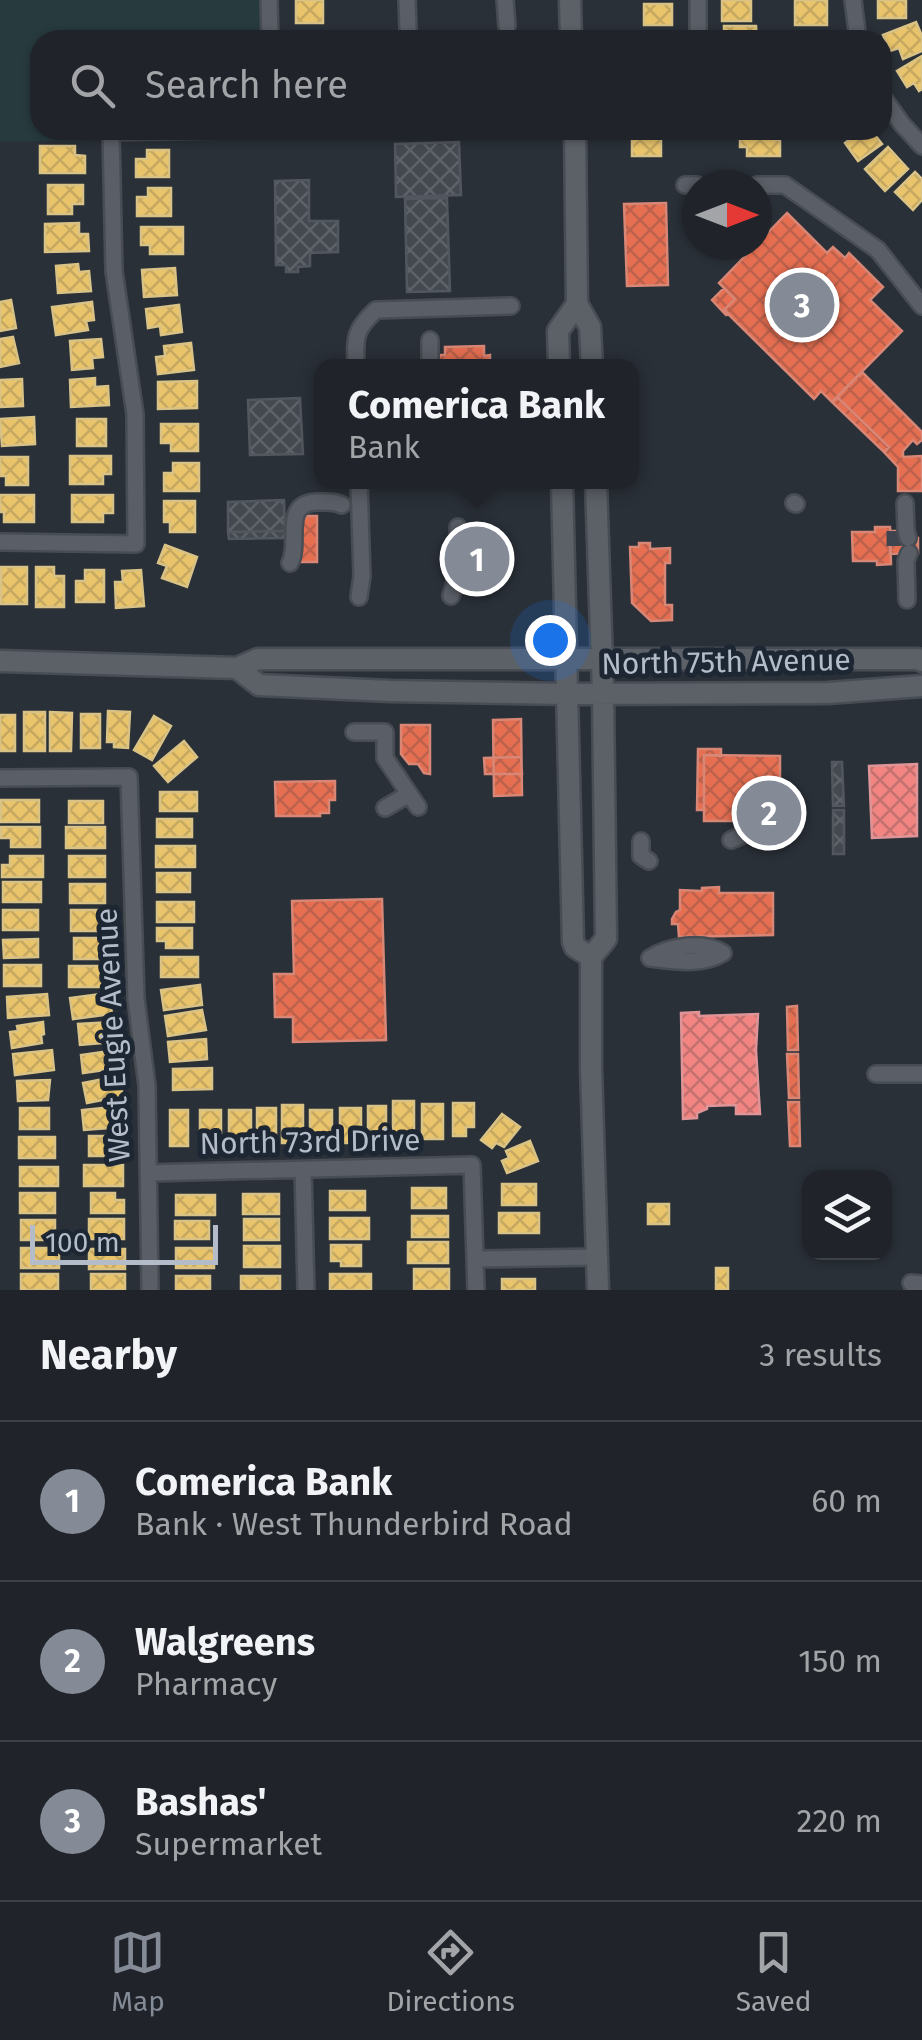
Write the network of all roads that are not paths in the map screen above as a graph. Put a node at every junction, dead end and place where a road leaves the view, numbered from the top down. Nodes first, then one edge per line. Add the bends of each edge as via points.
1 (269, 0) edge
2 (407, 0) edge
3 (505, 0) edge
4 (570, 0) edge
5 (698, 0) edge
6 (853, 0) edge
7 (506, 26) dead end
8 (408, 29) dead end
9 (270, 30) edge
10 (572, 30) edge
11 (698, 30) edge
12 (857, 30) edge
13 (892, 110) edge
14 (112, 140) edge
15 (575, 140) edge
16 (922, 146) edge
17 (772, 186) edge
18 (577, 304) junction
19 (512, 306) dead end
20 (922, 306) edge
21 (430, 340) dead end
22 (356, 359) edge
23 (430, 359) edge
24 (559, 359) edge
25 (592, 359) edge
26 (359, 489) edge
27 (562, 489) edge
28 (596, 489) edge
29 (342, 505) dead end
30 (454, 527) dead end
31 (905, 539) tunnel mouth
32 (0, 542) edge
33 (290, 563) dead end
34 (451, 596) dead end
35 (359, 597) dead end
36 (906, 600) dead end
37 (602, 659) junction
38 (568, 660) junction
39 (0, 661) edge
40 (922, 661) edge
41 (236, 668) junction
42 (922, 686) edge
43 (568, 694) junction
44 (603, 694) junction
45 (354, 732) dead end
46 (0, 778) edge
47 (385, 808) dead end
48 (779, 826) dead end
49 (641, 840) dead end
50 (731, 840) dead end
51 (649, 861) dead end
52 (591, 957) junction
53 (876, 1074) dead end
54 (922, 1074) edge
55 (303, 1170) junction
56 (148, 1173) junction
57 (597, 1257) junction
58 (475, 1259) junction
59 (150, 1290) edge
60 (306, 1290) edge
61 (476, 1290) edge
62 (598, 1290) edge

1 - 9 street
2 - 8 street
3 - 7 street
4 - 10 main road
5 - 11 street
6 - 12 street
13 - 16 street
14 - 32 street via 114,271 135,414 136,544
15 - 18 main road
17 - 20 street via 785,186 878,250
18 - 24 main road via 558,330
18 - 25 main road via 590,327
19 - 22 street via 376,310 355,335
21 - 23 street
26 - 35 street
27 - 38 main road
28 - 37 main road
29 - 33 street via 308,502 299,508
30 - 34 street
31 - 36 street
37 - 38 main road, North 75th Avenue
37 - 40 main road, North 75th Avenue
37 - 44 main road
38 - 41 main road, North 75th Avenue via 258,658
38 - 43 main road
39 - 41 main road, North 75th Avenue
41 - 43 main road, North 75th Avenue via 259,685
42 - 44 main road, North 75th Avenue
43 - 44 main road, North 75th Avenue
43 - 52 main road via 573,942
44 - 52 main road via 606,939
45 - 47 street via 385,732 385,758 413,800
46 - 56 street, West Eugie Avenue via 129,777
48 - 50 street
49 - 51 street via 641,856
52 - 57 main road
53 - 54 street
55 - 56 street, North 73rd Drive
55 - 58 street, North 73rd Drive via 472,1166
55 - 60 street
56 - 59 street, West Eugie Avenue
57 - 58 street
57 - 62 main road
58 - 61 street

